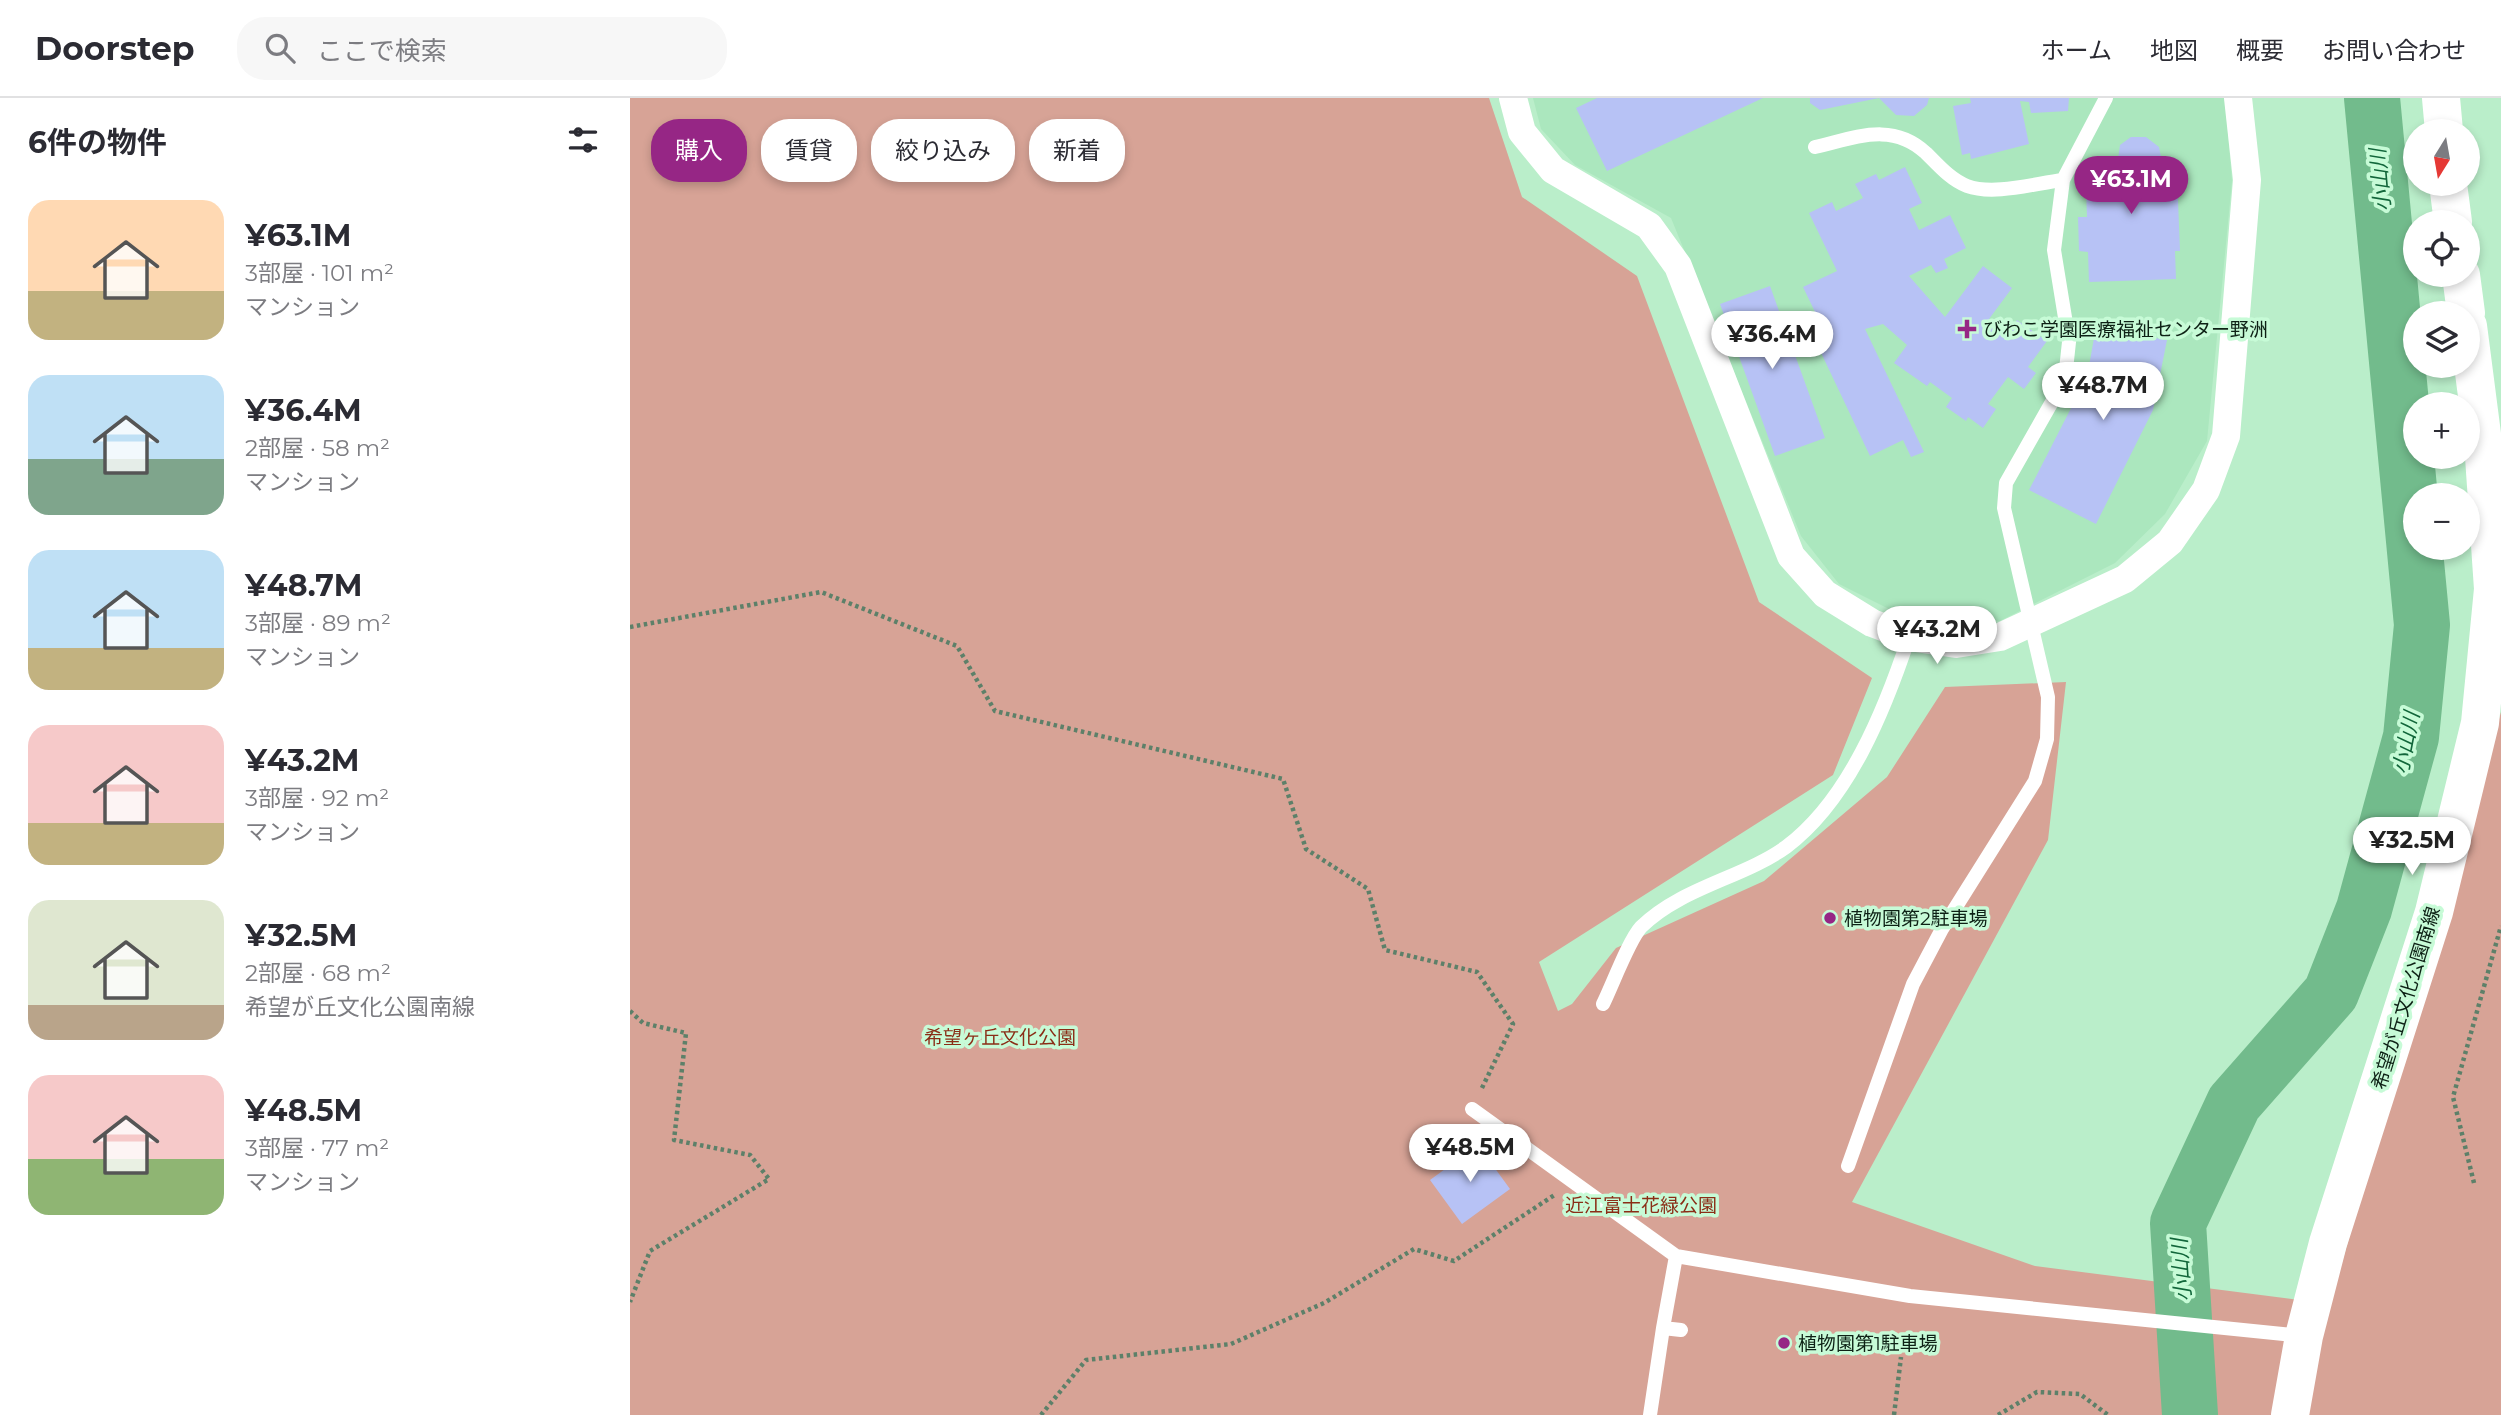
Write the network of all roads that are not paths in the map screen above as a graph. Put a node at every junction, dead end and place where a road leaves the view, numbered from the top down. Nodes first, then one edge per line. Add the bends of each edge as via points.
1 (1513, 98) edge
2 (2106, 98) edge
3 (2238, 98) edge
4 (2441, 98) edge
5 (2443, 119) edge
6 (1815, 147) dead end
7 (2063, 180) junction
8 (2475, 378) edge
9 (2031, 623) junction
10 (1909, 637) junction
11 (1603, 1004) dead end
12 (1472, 1109) road end
13 (1848, 1166) dead end
14 (1676, 1256) junction
15 (1663, 1328) junction
16 (1681, 1330) dead end
17 (2304, 1336) junction
18 (1650, 1415) edge
19 (2290, 1415) edge

1 - 10 street via 1522,132 1553,170 1649,226 1678,266 1791,556 1825,594 1872,623
2 - 7 lane
3 - 9 street via 2247,180 2227,436 2206,490 2170,542 2125,579
4 - 5 main road
6 - 7 lane via 1894,133 1918,145 1951,177 1969,187
7 - 9 lane via 2054,250 2070,342 2065,379 2006,483 2004,508
8 - 17 main road, 希望が丘文化公園南線 via 2493,589 2480,723 2434,912 2328,1243
9 - 10 street via 2000,637 1956,644
9 - 13 lane via 2048,697 2048,739 2035,781 1913,984
10 - 11 lane via 1888,701 1853,767 1816,818 1785,848 1679,899 1640,929
12 - 14 lane
14 - 15 lane
14 - 17 lane via 1910,1296
15 - 16 lane
15 - 18 lane
17 - 19 main road, 希望が丘文化公園南線

